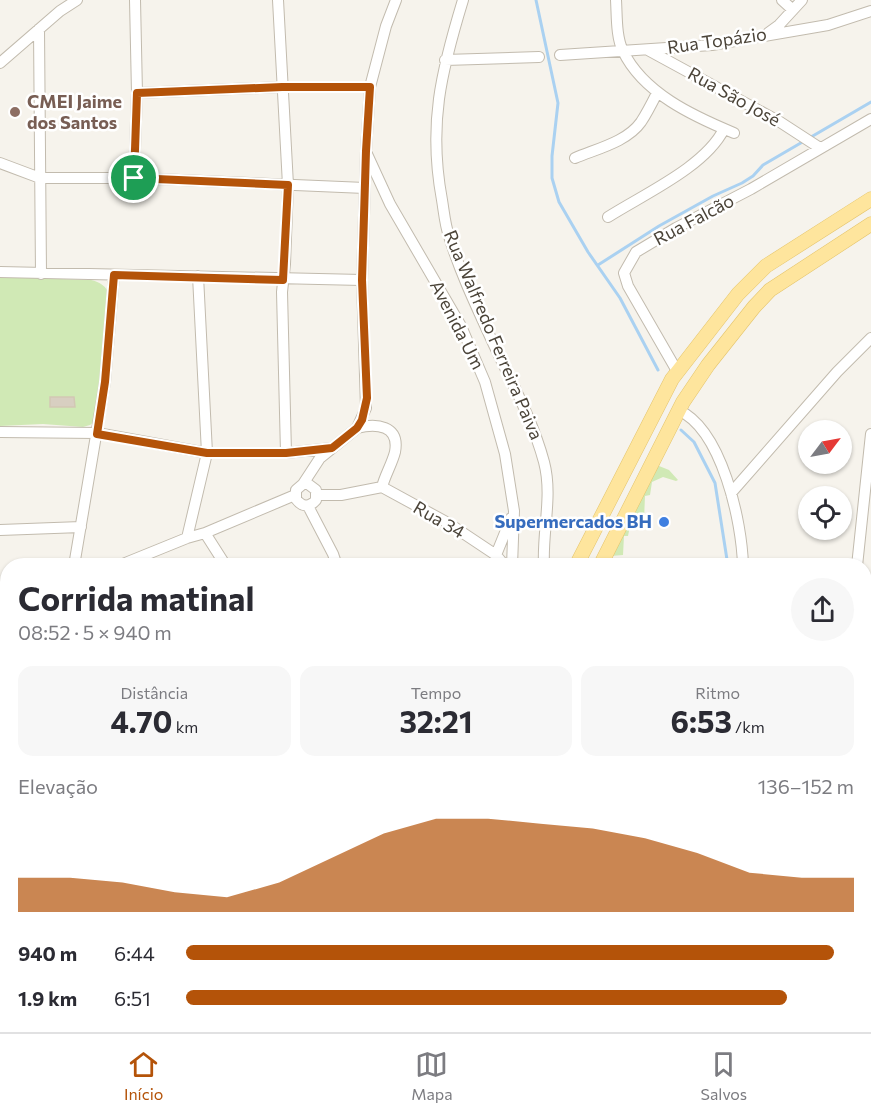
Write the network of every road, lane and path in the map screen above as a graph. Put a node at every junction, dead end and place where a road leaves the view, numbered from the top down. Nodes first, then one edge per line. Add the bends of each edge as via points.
1 (78, 0) edge
2 (135, 0) edge
3 (278, 0) edge
4 (396, 0) edge
5 (463, 0) edge
6 (616, 0) edge
7 (782, 0) edge
8 (802, 0) edge
9 (793, 10) junction
10 (871, 11) edge
11 (39, 29) junction
12 (766, 34) junction
13 (622, 50) junction
14 (647, 50) junction
15 (560, 55) dead end
16 (539, 57) dead end
17 (445, 60) junction
18 (0, 63) edge
19 (282, 87) junction
20 (370, 87) junction
21 (137, 93) junction
22 (657, 93) junction
23 (871, 119) edge
24 (820, 148) junction
25 (366, 151) junction
26 (575, 158) dead end
27 (0, 163) edge
28 (40, 178) junction
29 (134, 178) junction
30 (288, 185) junction
31 (365, 188) junction
32 (871, 199) edge
33 (608, 217) dead end
34 (871, 224) edge
35 (0, 272) edge
36 (41, 274) junction
37 (114, 275) junction
38 (198, 276) junction
39 (283, 280) junction
40 (362, 280) junction
41 (871, 338) edge
42 (677, 371) junction
43 (678, 410) junction
44 (357, 428) junction
45 (0, 432) edge
46 (97, 434) junction
47 (871, 434) edge
48 (332, 448) junction
49 (207, 453) junction
50 (286, 453) junction
51 (303, 484) junction
52 (381, 487) junction
53 (731, 493) junction
54 (295, 495) junction
55 (317, 495) junction
56 (308, 506) junction
57 (514, 511) junction
58 (81, 527) junction
59 (0, 530) edge
60 (205, 533) junction
61 (187, 538) junction
62 (75, 558) edge
63 (138, 558) edge
64 (221, 558) edge
65 (334, 558) edge
66 (493, 558) edge
67 (497, 558) edge
68 (512, 558) edge
69 (544, 558) edge
70 (580, 558) edge
71 (604, 558) edge
72 (742, 558) edge
73 (858, 558) edge

1 - 11 street
2 - 21 street
3 - 19 street
4 - 20 street
5 - 17 street, Rua Walfredo Ferreira Paiva
6 - 13 street
7 - 9 street
8 - 9 street
9 - 12 street
10 - 12 street, Rua Topázio via 828,25
11 - 18 street
11 - 28 street
12 - 14 street, Rua Topázio via 712,45
13 - 14 street, Rua Topázio
13 - 15 street, Rua Topázio
13 - 22 street
14 - 24 street, Rua São José
16 - 17 street
17 - 69 street, Rua Walfredo Ferreira Paiva via 435,131 436,172 448,235 545,463 548,495
19 - 20 street
19 - 21 street
19 - 30 street
20 - 25 street
21 - 29 street
22 - 26 street via 634,130
22 - 33 street, Rua São José via 729,131 690,167
23 - 24 street, Rua Falcão
24 - 42 street, Rua Falcão via 676,228 636,252 629,261 624,273 628,286
25 - 31 street
25 - 57 street, Avenida Um via 390,204 461,326 485,382 505,454
27 - 28 street
28 - 29 street
28 - 36 street
29 - 30 street
30 - 31 street
30 - 39 street
31 - 40 street
32 - 42 main road via 756,274
34 - 43 main road via 778,283 762,298 698,378
35 - 36 street
36 - 37 street
37 - 38 street
37 - 46 street
38 - 39 street
38 - 49 street
39 - 40 street
39 - 50 street
40 - 44 street via 367,398
41 - 53 street
42 - 70 main road
43 - 53 street via 696,420
43 - 71 main road
44 - 48 street
44 - 52 street via 380,425 394,438 394,453
45 - 46 street
46 - 49 street
46 - 58 street
47 - 73 street
48 - 50 street
48 - 51 street via 320,458
49 - 50 street
49 - 61 street
51 - 54 street
51 - 55 street via 313,486
52 - 55 street
52 - 66 street, Rua 34 via 448,523
53 - 72 street
54 - 56 street via 299,503
54 - 60 street
55 - 56 street
56 - 65 street
57 - 67 street
57 - 68 street, Avenida Um
58 - 59 street
58 - 62 street
60 - 61 street
60 - 64 street
61 - 63 street

